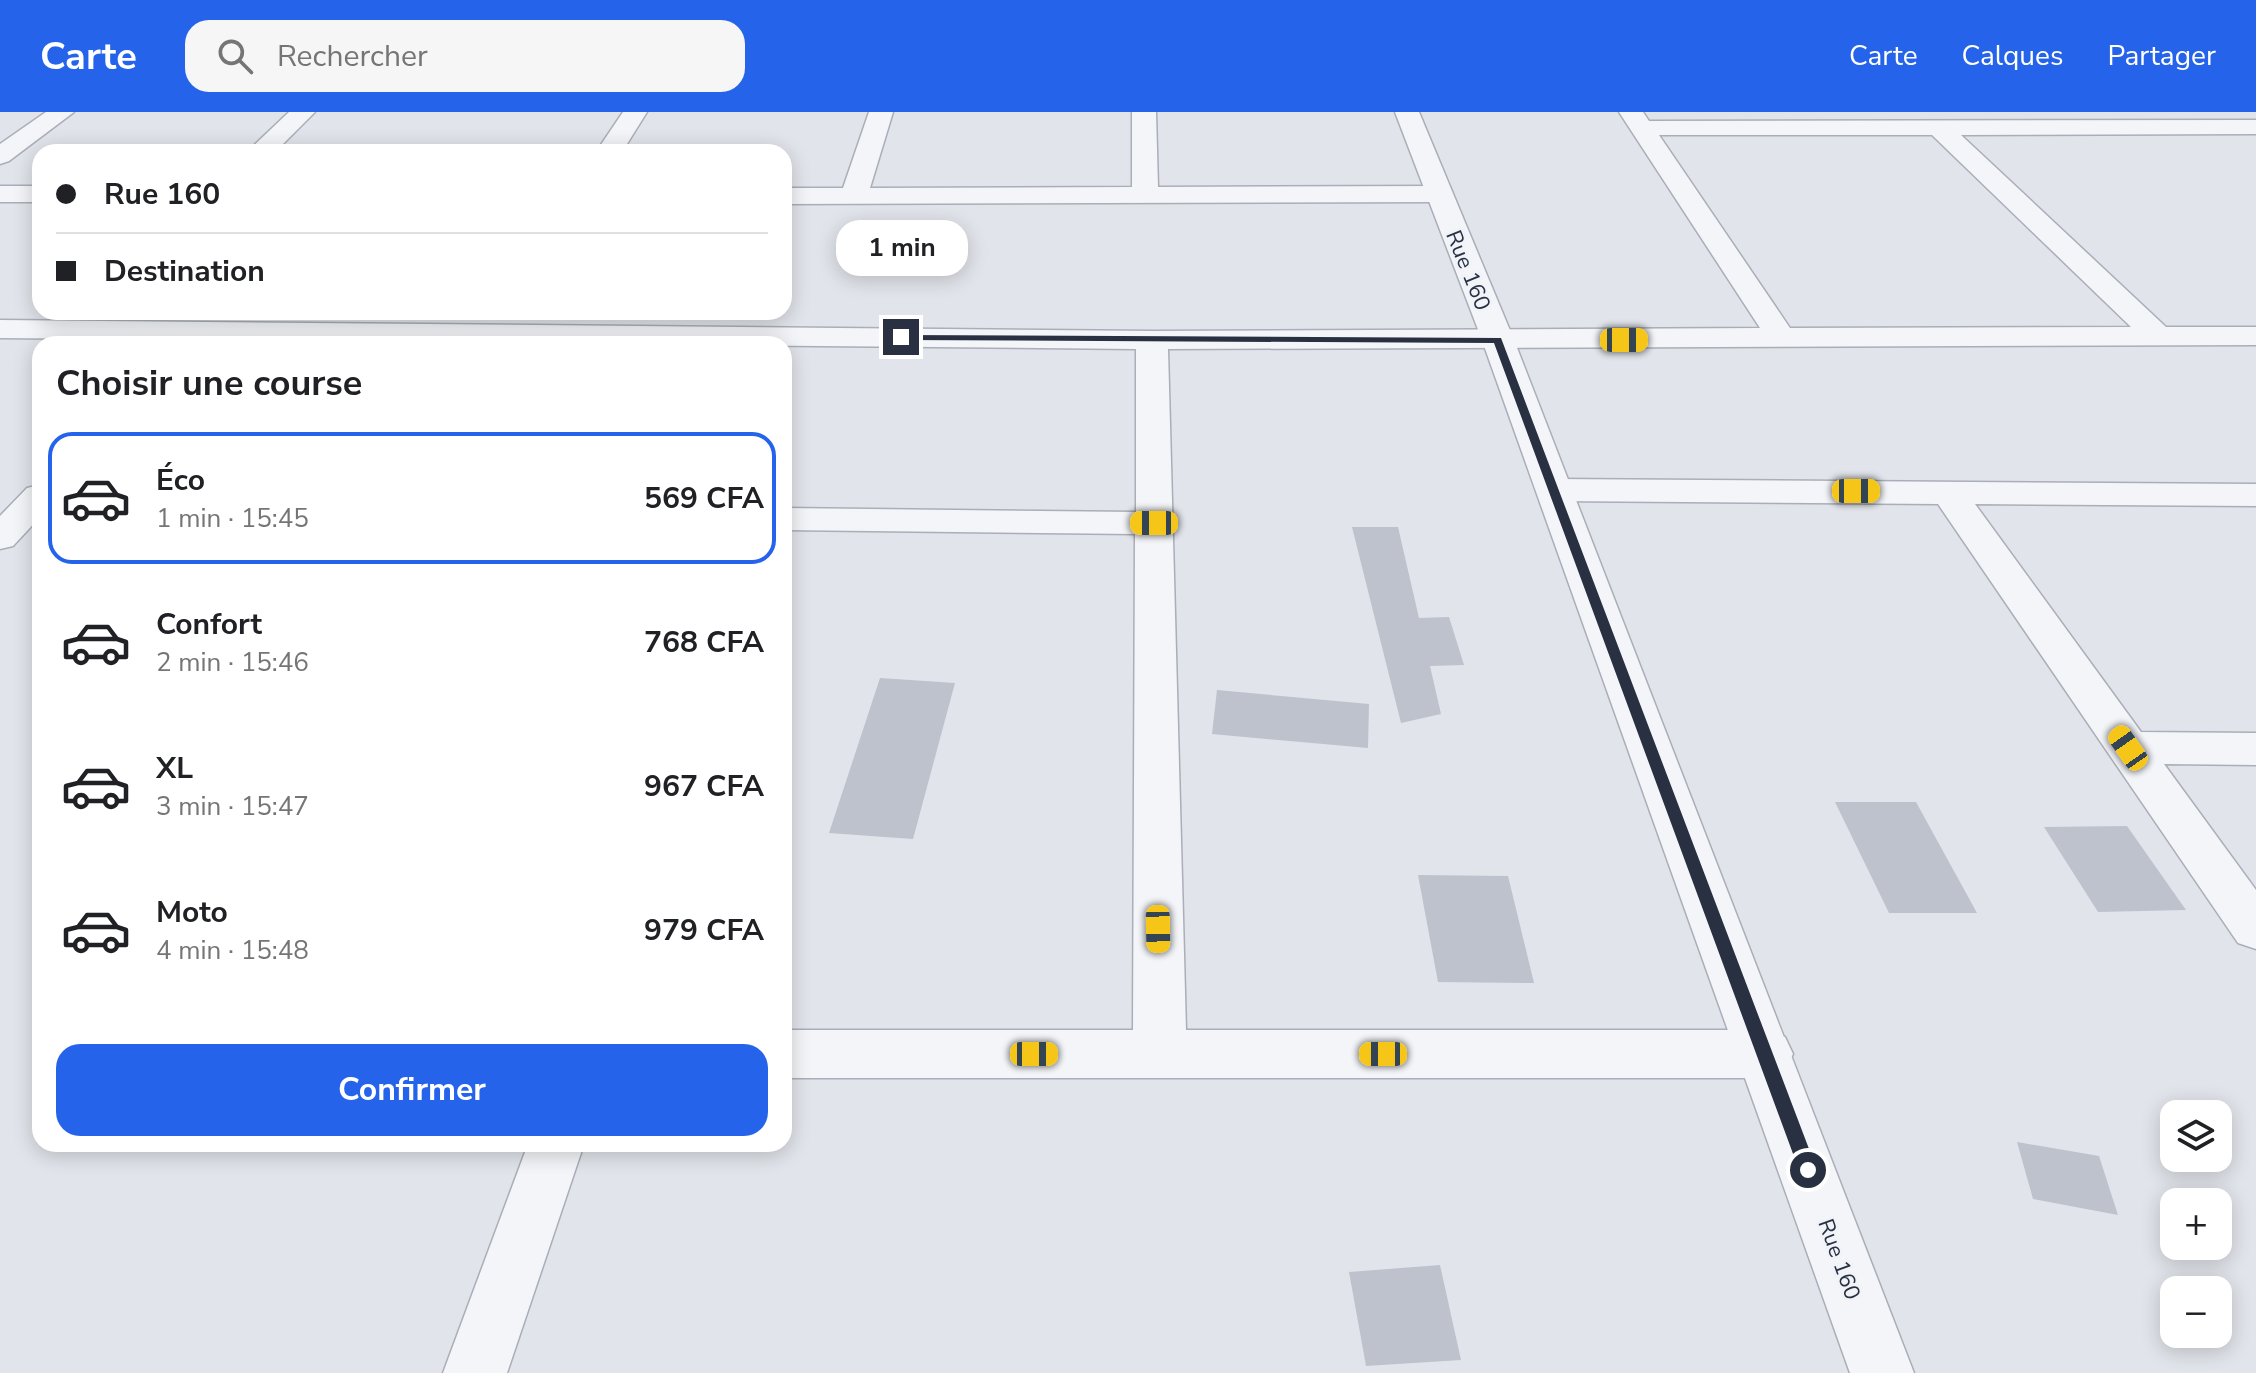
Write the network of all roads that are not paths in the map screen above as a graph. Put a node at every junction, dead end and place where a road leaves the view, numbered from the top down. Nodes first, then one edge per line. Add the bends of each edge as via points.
1 (62, 112) edge
2 (303, 112) edge
3 (635, 112) edge
4 (881, 112) edge
5 (1144, 112) edge
6 (1407, 112) edge
7 (2049, 119) edge
8 (1637, 120) edge
9 (1938, 127) junction
10 (2256, 127) edge
11 (269, 144) edge
12 (614, 144) edge
13 (0, 156) edge
14 (0, 194) edge
15 (32, 194) edge
16 (1438, 194) junction
17 (1145, 195) junction
18 (792, 196) edge
19 (854, 196) junction
20 (71, 321) edge
21 (0, 329) edge
22 (495, 330) edge
23 (186, 336) edge
24 (237, 336) edge
25 (2256, 336) edge
26 (2159, 337) junction
27 (1782, 339) junction
28 (1152, 340) junction
29 (1498, 340) junction
30 (1554, 490) junction
31 (1947, 491) junction
32 (2256, 495) edge
33 (32, 504) edge
34 (792, 519) edge
35 (1154, 523) junction
36 (1, 537) edge
37 (2128, 748) junction
38 (2256, 749) edge
39 (2256, 929) edge
40 (792, 1054) edge
41 (1160, 1054) junction
42 (1766, 1054) junction
43 (553, 1152) edge
44 (475, 1373) edge
45 (1882, 1373) edge

1 - 13 street
2 - 11 street
3 - 12 street
4 - 19 street
5 - 17 street
6 - 16 street, Rue 160
7 - 9 street
7 - 10 street
8 - 9 street
8 - 27 street
9 - 26 street
14 - 15 street
16 - 17 street
16 - 29 street, Rue 160
17 - 19 street
18 - 19 street
20 - 21 street
20 - 23 street
22 - 24 street
22 - 28 street
25 - 26 street
26 - 27 street
27 - 29 street
28 - 29 street
28 - 35 street
29 - 30 street, Rue 160
30 - 31 street
30 - 42 street, Rue 160
31 - 32 street
31 - 37 street
33 - 36 street
34 - 35 street
35 - 41 street
37 - 38 street
37 - 39 street
40 - 41 street
41 - 42 street
42 - 45 street, Rue 160
43 - 44 street

